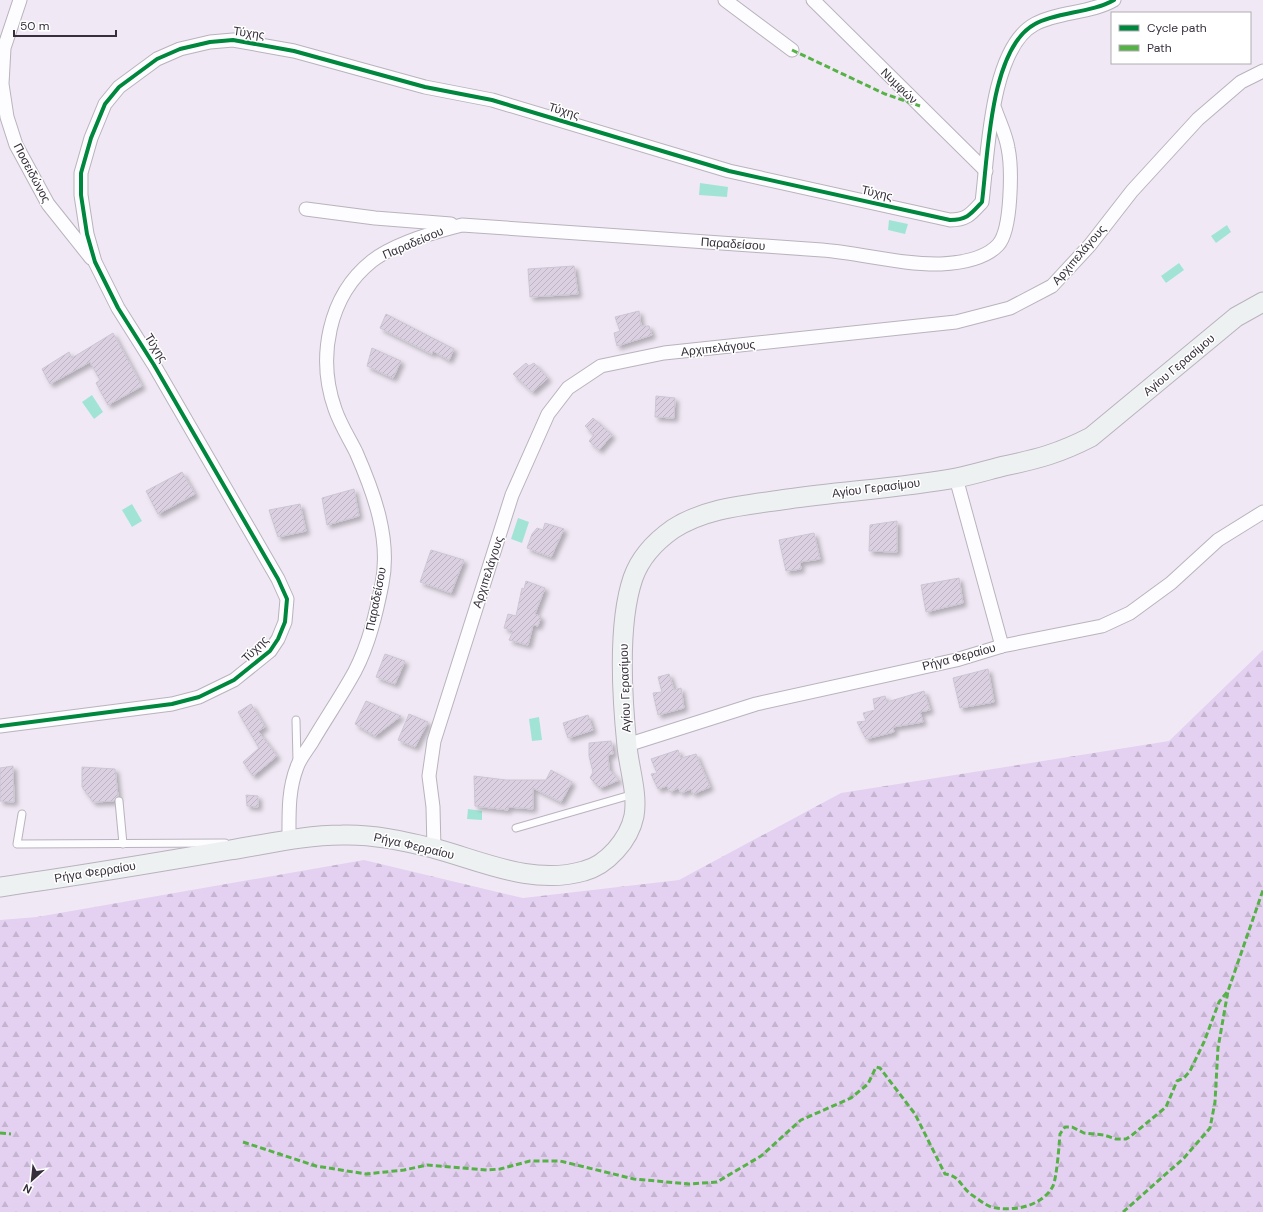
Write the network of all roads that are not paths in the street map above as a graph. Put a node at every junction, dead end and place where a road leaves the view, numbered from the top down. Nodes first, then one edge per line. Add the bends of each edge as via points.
1 (20, 0) edge
2 (725, 0) edge
3 (813, 0) edge
4 (1110, 1) edge
5 (792, 50) dead end
6 (1263, 71) edge
7 (994, 105) junction
8 (986, 171) junction
9 (306, 209) dead end
10 (462, 225) junction
11 (95, 262) junction
12 (1263, 302) edge
13 (956, 478) junction
14 (1263, 512) edge
15 (1002, 646) junction
16 (296, 720) dead end
17 (0, 726) edge
18 (627, 745) junction
19 (297, 765) junction
20 (634, 794) junction
21 (119, 801) dead end
22 (22, 814) dead end
23 (516, 828) dead end
24 (281, 840) junction
25 (123, 844) junction
26 (434, 849) junction
27 (0, 887) edge

1 - 11 street, Ποσειδώνος via 4,48 2,84 7,117 16,144 48,204
2 - 5 street
3 - 8 street, Νυμφών
4 - 7 street, Τύχης via 1035,24 1015,41 1001,72
6 - 26 street, Αρχιπελάγους via 1241,82 1198,119 1132,191 1090,246 1052,286 1010,308 956,322 664,353 601,366 568,388 548,414 512,495 434,741 429,776
7 - 8 street, Τύχης
7 - 10 street, Παραδείσου via 1008,146 1011,170 1009,208 1004,236 998,245 984,255 959,262 940,264 838,251
8 - 11 street, Τύχης via 982,202 972,214 961,220 950,220 728,171 492,100 425,86 294,51 233,40 210,42 157,59 119,87 105,104 91,138 81,173 81,195 87,234
9 - 10 street
10 - 19 street, Παραδείσου via 438,231 400,246 374,260 359,272 347,288 330,328 327,355 329,383 335,410 372,490 384,540 384,576 365,650 355,671
11 - 17 street, Τύχης via 118,308 154,365 278,579 287,599 285,622 278,639 265,655 234,680 199,697 148,708
12 - 13 street, Αγίου Γερασίμου via 1236,317 1091,437 1066,450 1035,460
13 - 15 street
13 - 18 street, Αγίου Γερασίμου via 812,495 717,510 687,521 658,541 645,555 634,575 629,596 623,641
14 - 15 street, Ρήγα Φεραίου via 1218,540 1171,583 1130,613 1102,626
15 - 18 street, Ρήγα Φεραίου via 956,660 756,704
16 - 19 lane
18 - 20 street, Ρήγα Φερραίου
19 - 24 street, Παραδείσου
20 - 23 lane
20 - 26 street, Ρήγα Φερραίου via 635,814 627,837 609,856 587,871 540,877 490,866
21 - 25 lane
22 - 25 lane via 17,844
24 - 25 lane
24 - 26 street, Ρήγα Φερραίου via 343,835 380,837
24 - 27 street, Ρήγα Φερραίου

